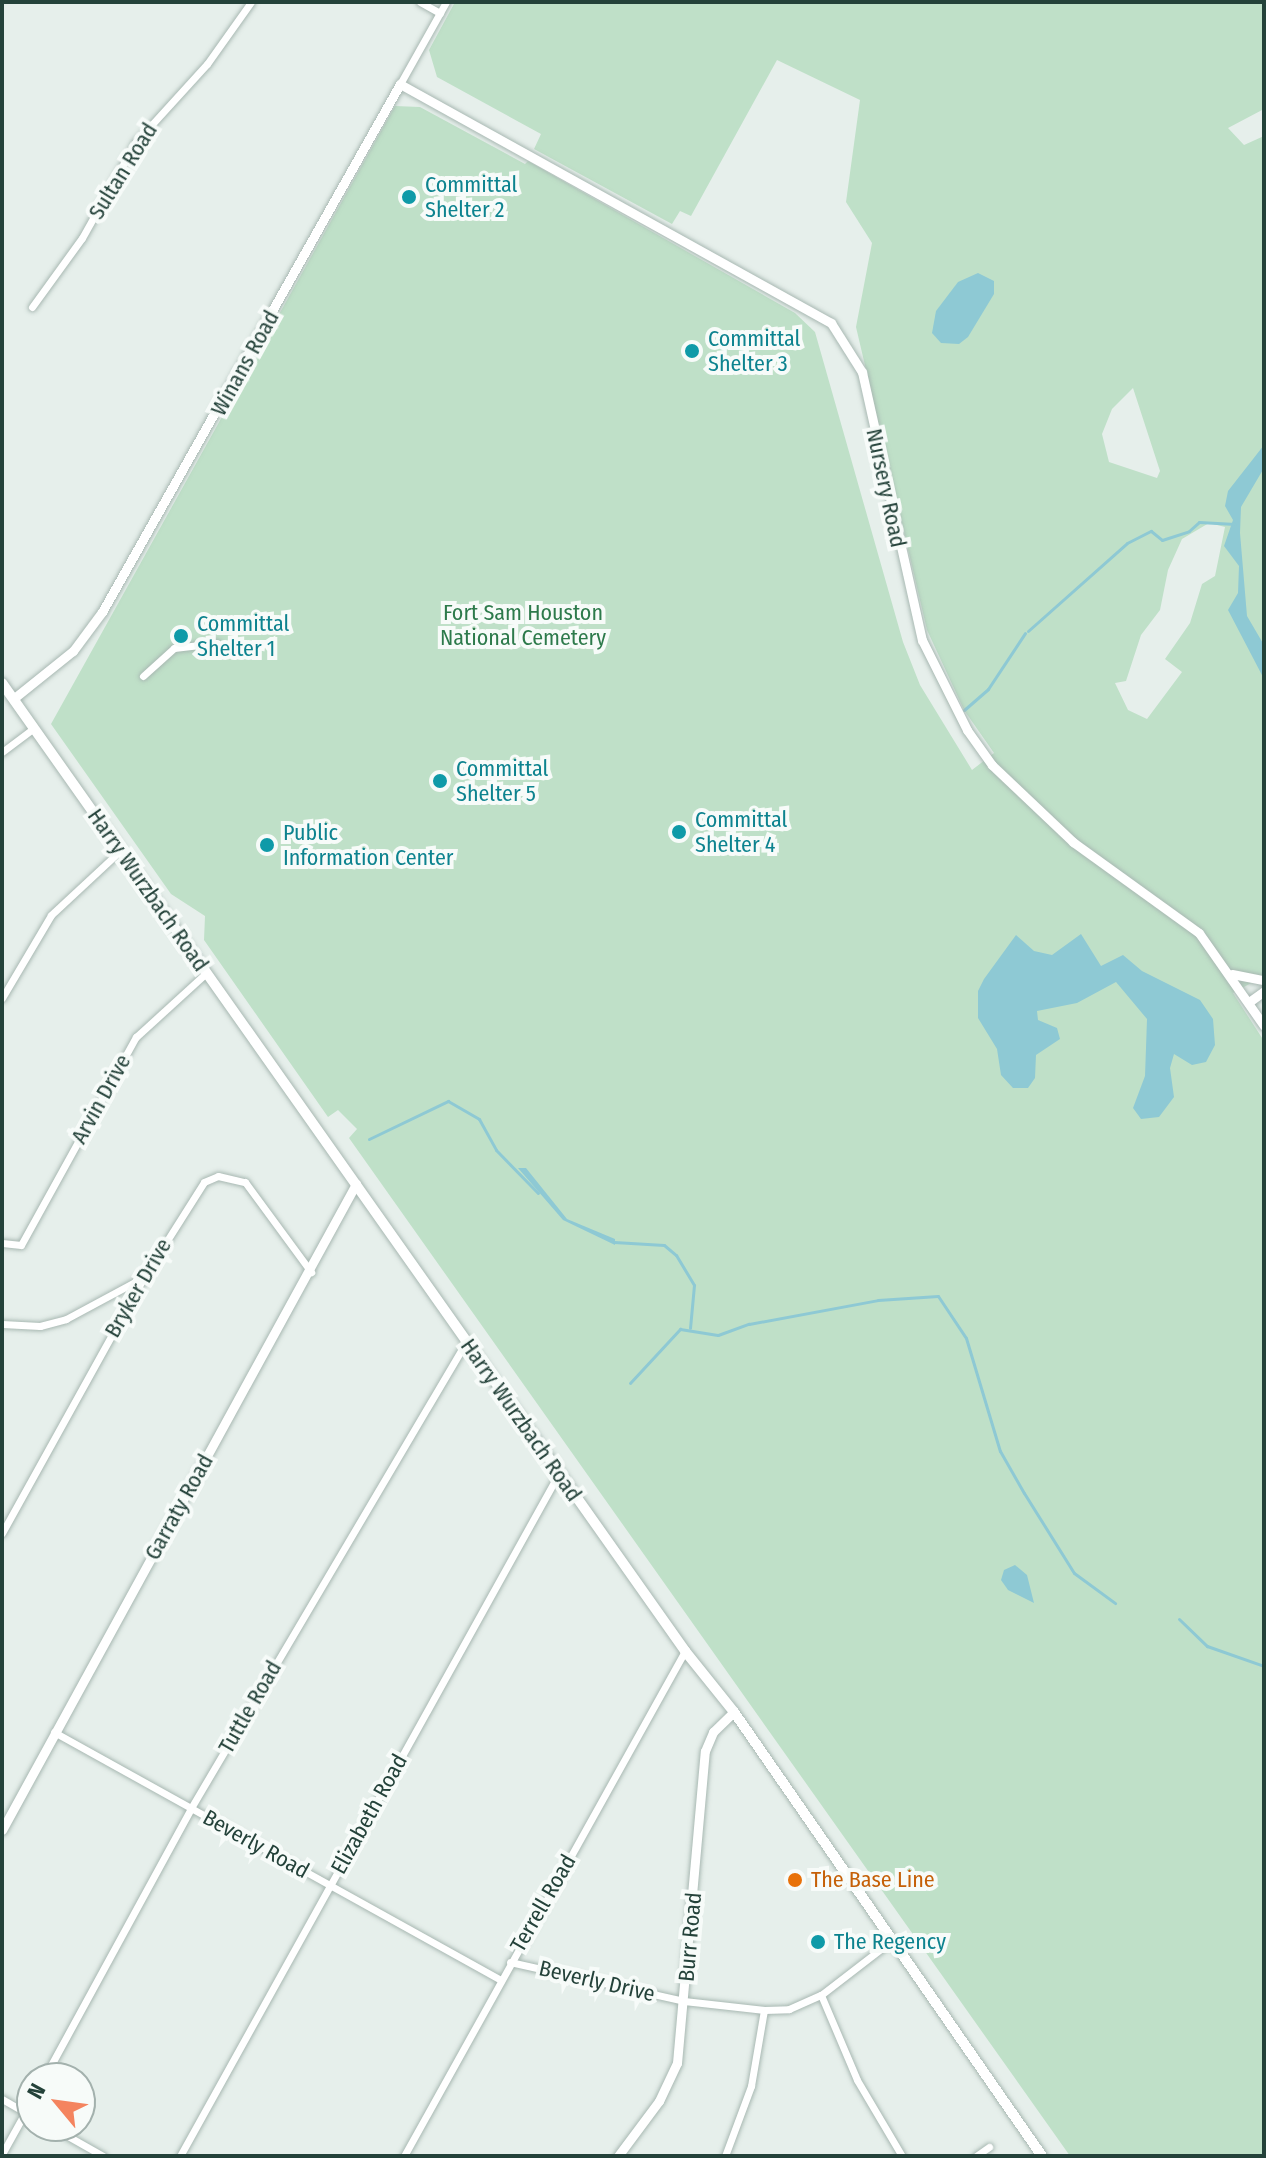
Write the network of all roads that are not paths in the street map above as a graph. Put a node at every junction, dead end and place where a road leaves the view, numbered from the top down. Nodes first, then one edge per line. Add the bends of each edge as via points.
1 (251, 2) edge
2 (420, 2) edge
3 (446, 2) edge
4 (440, 13) junction
5 (400, 84) junction
6 (32, 307) dead end
7 (217, 643) dead end
8 (143, 676) dead end
9 (2, 683) edge
10 (13, 699) junction
11 (34, 728) junction
12 (2, 752) edge
13 (121, 850) junction
14 (206, 973) junction
15 (1232, 974) junction
16 (1264, 980) edge
17 (1264, 991) edge
18 (2, 998) edge
19 (1249, 1002) junction
20 (1264, 1026) edge
21 (356, 1184) junction
22 (2, 1243) edge
23 (311, 1272) junction
24 (144, 1277) junction
25 (2, 1324) edge
26 (466, 1342) junction
27 (559, 1473) junction
28 (2, 1533) edge
29 (685, 1651) junction
30 (734, 1712) junction
31 (54, 1732) junction
32 (191, 1808) junction
33 (2, 1830) edge
34 (330, 1884) junction
35 (891, 1941) junction
36 (510, 1962) junction
37 (499, 1979) junction
38 (821, 1995) junction
39 (684, 2001) junction
40 (764, 2010) junction
41 (53, 2062) edge
42 (16, 2133) edge
43 (78, 2142) edge
44 (989, 2147) dead end
45 (2, 2154) edge
46 (103, 2156) edge
47 (180, 2156) edge
48 (404, 2156) edge
49 (618, 2156) edge
50 (725, 2156) edge
51 (902, 2156) edge
52 (976, 2156) edge
53 (1042, 2156) edge

1 - 6 street, Sultan Road via 207,64 135,143 82,238
2 - 4 street
3 - 4 street, Winans Road
4 - 5 street, Winans Road
5 - 10 street, Winans Road via 102,612 73,651
5 - 15 street, Nursery Road via 831,323 862,372 922,640 967,730 1024,798 1108,870 1192,927
7 - 8 street via 174,648
9 - 10 main road, Harry Wurzbach Road
10 - 11 main road, Harry Wurzbach Road
11 - 12 street
11 - 13 main road, Harry Wurzbach Road
13 - 14 main road, Harry Wurzbach Road
13 - 18 street via 51,915
14 - 21 main road, Harry Wurzbach Road
14 - 22 street, Arvin Drive via 136,1037 21,1245
15 - 16 street
15 - 19 street, Nursery Road
17 - 19 street
19 - 20 street, Nursery Road
21 - 23 street, Garraty Road
21 - 26 main road, Harry Wurzbach Road
23 - 24 street, Bryker Drive via 253,1188 234,1177 218,1176 195,1190
23 - 31 street, Garraty Road
24 - 25 street via 66,1319 40,1326
24 - 28 street, Bryker Drive
26 - 27 main road, Harry Wurzbach Road
26 - 32 street, Tuttle Road
27 - 29 main road, Harry Wurzbach Road
27 - 34 street, Elizabeth Road
29 - 30 main road, Harry Wurzbach Road
29 - 36 street, Terrell Road
30 - 35 main road, Harry Wurzbach Road
30 - 39 street, Burr Road via 713,1732 705,1751
31 - 32 street, Beverly Road
31 - 33 street, Garraty Road
32 - 34 street, Beverly Road
32 - 41 street, Tuttle Road
34 - 37 street, Beverly Road
34 - 47 street, Elizabeth Road
35 - 38 street, Beverly Drive
35 - 53 main road, Harry Wurzbach Road
36 - 37 street, Terrell Road
36 - 39 street, Beverly Drive
37 - 48 street, Terrell Road
38 - 40 street, Beverly Drive via 789,2009
38 - 51 street via 857,2080
39 - 40 street, Beverly Drive
39 - 49 street, Burr Road via 671,2081
40 - 50 street via 751,2086
42 - 45 street
43 - 46 street
44 - 52 street

